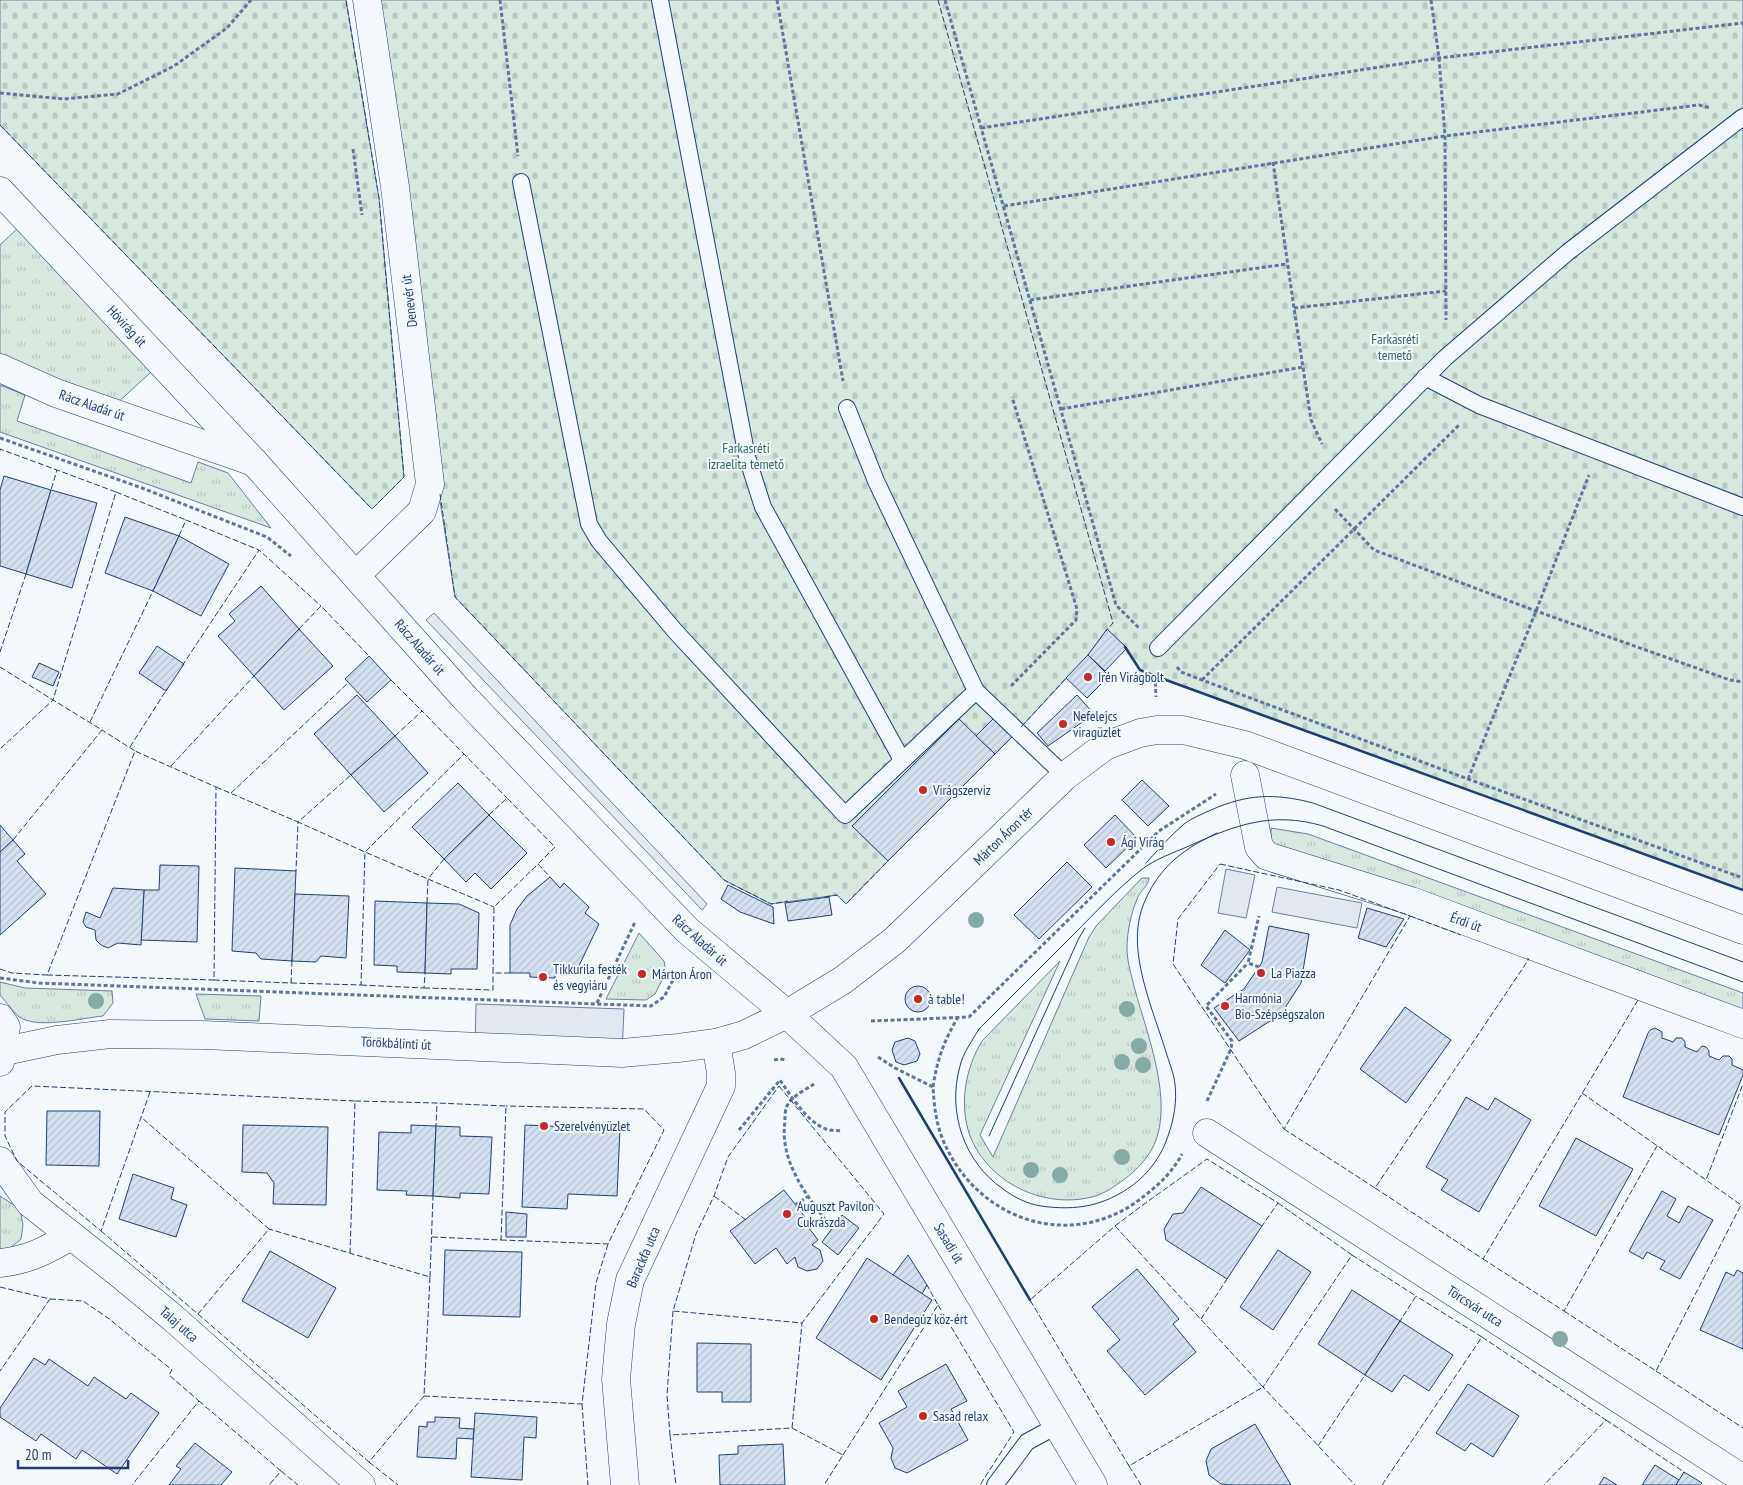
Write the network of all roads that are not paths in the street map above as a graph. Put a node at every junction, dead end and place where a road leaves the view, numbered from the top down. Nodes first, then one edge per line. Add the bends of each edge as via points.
1 (367, 0) edge
2 (660, 0) edge
3 (1743, 117) edge
4 (521, 182) road end
5 (0, 190) edge
6 (0, 368) edge
7 (1425, 377) junction
8 (847, 408) road end
9 (254, 462) junction
10 (1743, 507) edge
11 (356, 575) junction
12 (1158, 648) road end
13 (976, 690) junction
14 (1245, 745) junction
15 (902, 760) junction
16 (1245, 775) joint
17 (1065, 776) junction
18 (1743, 930) edge
19 (787, 1014) junction
20 (0, 1018) edge
21 (1743, 1024) edge
22 (716, 1043) junction
23 (0, 1054) edge
24 (1201, 1130) road end
25 (0, 1161) edge
26 (71, 1236) junction
27 (0, 1263) edge
28 (1058, 1425) junction
29 (1743, 1478) edge
30 (361, 1485) edge
31 (625, 1485) edge
32 (995, 1485) edge
33 (1093, 1485) edge

1 - 11 street, Denevér út via 395,187 430,484 422,511
2 - 15 lane via 747,457 763,508
3 - 7 lane via 1568,252
4 - 15 lane via 590,524 600,541 675,631 845,816
5 - 9 street, Hóvirág út
6 - 9 street, Rácz Aladár út via 56,393
7 - 10 lane via 1480,405
7 - 12 lane
8 - 13 lane via 876,480
9 - 11 street, Rácz Aladár út
11 - 19 street, Rácz Aladár út via 464,698 687,930
13 - 15 lane
13 - 17 lane
14 - 16 lane
14 - 17 street, Márton Áron tér via 1183,730 1156,730 1106,746
14 - 18 street
16 - 21 street, Érdi út via 1259,847 1266,864 1411,901
17 - 19 street, Márton Áron tér via 895,940 843,980
19 - 22 street, Törökbálinti út via 744,1035
19 - 28 street, Sasadi út via 844,1066
20 - 23 street via 6,1027
22 - 23 street, Törökbálinti út via 622,1053 110,1034 57,1040
22 - 31 street, Barackfa utca via 722,1086 630,1280 621,1324 616,1379
24 - 29 street, Törcsvár utca
25 - 26 street, Talaj utca via 30,1203
26 - 27 street via 43,1253
26 - 30 street, Talaj utca via 173,1318
28 - 32 lane via 1027,1442
28 - 33 street, Sasadi út

